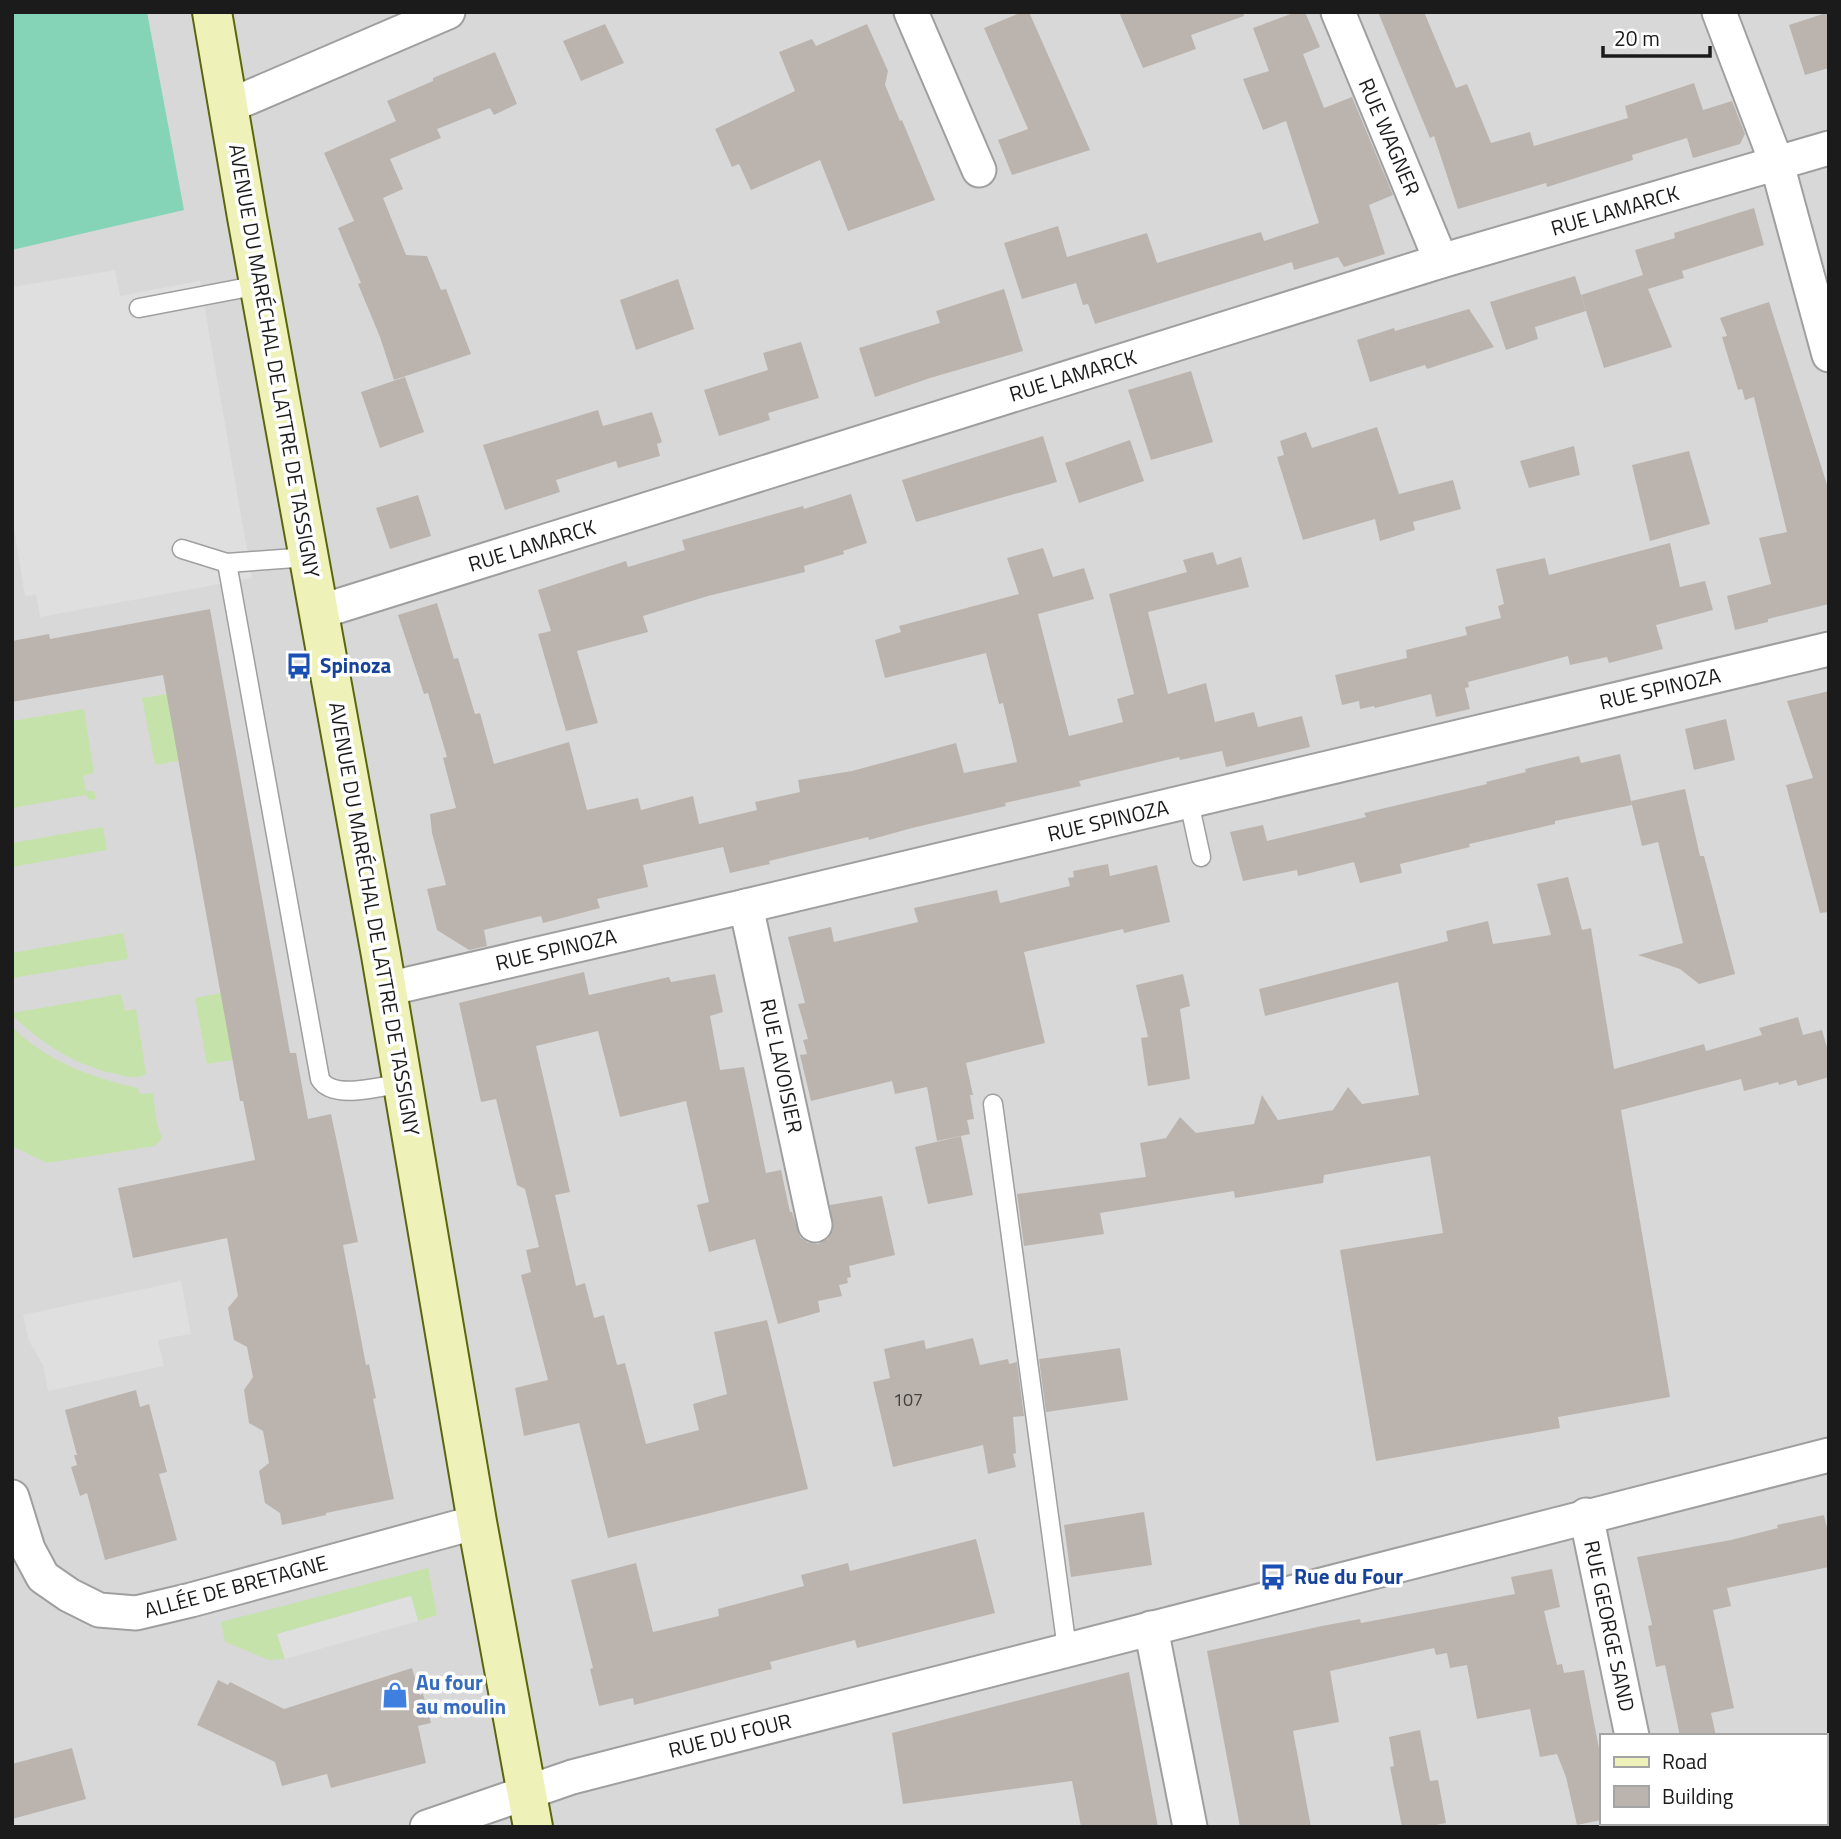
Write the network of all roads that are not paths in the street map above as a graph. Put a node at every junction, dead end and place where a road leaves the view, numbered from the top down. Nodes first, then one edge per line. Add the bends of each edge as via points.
1 (212, 12) edge
2 (448, 12) edge
3 (911, 12) edge
4 (1338, 12) edge
5 (1720, 12) edge
6 (229, 106) junction
7 (1829, 148) edge
8 (1777, 164) junction
9 (979, 170) dead end
10 (1441, 261) junction
11 (259, 285) junction
12 (139, 308) dead end
13 (1829, 355) edge
14 (182, 549) dead end
15 (309, 556) junction
16 (227, 563) junction
17 (319, 612) junction
18 (1829, 649) edge
19 (1189, 802) junction
20 (1201, 857) dead end
21 (746, 906) junction
22 (387, 989) junction
23 (403, 1083) junction
24 (993, 1104) dead end
25 (815, 1225) dead end
26 (1829, 1455) edge
27 (12, 1497) edge
28 (1586, 1515) junction
29 (477, 1522) junction
30 (1151, 1628) junction
31 (1067, 1649) junction
32 (1632, 1734) edge
33 (530, 1810) edge
34 (427, 1827) edge
35 (1190, 1827) edge

1 - 6 street, AVENUE DU MARÉCHAL DE LATTRE DE TASSIGNY
2 - 6 street
3 - 9 street
4 - 10 street, RUE WAGNER
5 - 8 street
6 - 11 street, AVENUE DU MARÉCHAL DE LATTRE DE TASSIGNY
7 - 8 street, RUE LAMARCK
8 - 10 street, RUE LAMARCK
8 - 13 street
10 - 17 street, RUE LAMARCK
11 - 12 lane
11 - 15 street, AVENUE DU MARÉCHAL DE LATTRE DE TASSIGNY
14 - 16 lane
15 - 16 lane
15 - 17 street, AVENUE DU MARÉCHAL DE LATTRE DE TASSIGNY
16 - 23 lane via 320,1079 337,1091
17 - 22 street, AVENUE DU MARÉCHAL DE LATTRE DE TASSIGNY
18 - 19 street, RUE SPINOZA
19 - 20 lane
19 - 21 street, RUE SPINOZA
21 - 22 street, RUE SPINOZA
21 - 25 street, RUE LAVOISIER
22 - 23 street, AVENUE DU MARÉCHAL DE LATTRE DE TASSIGNY
23 - 29 street, AVENUE DU MARÉCHAL DE LATTRE DE TASSIGNY
24 - 31 lane
26 - 28 street, RUE DU FOUR
27 - 29 street, ALLÉE DE BRETAGNE via 43,1577 99,1610 136,1613
28 - 30 street, RUE DU FOUR
28 - 32 street, RUE GEORGE SAND
29 - 33 street, AVENUE DU MARÉCHAL DE LATTRE DE TASSIGNY
30 - 31 street, RUE DU FOUR
30 - 35 street
31 - 33 street, RUE DU FOUR via 572,1777
33 - 34 street, RUE DU FOUR

